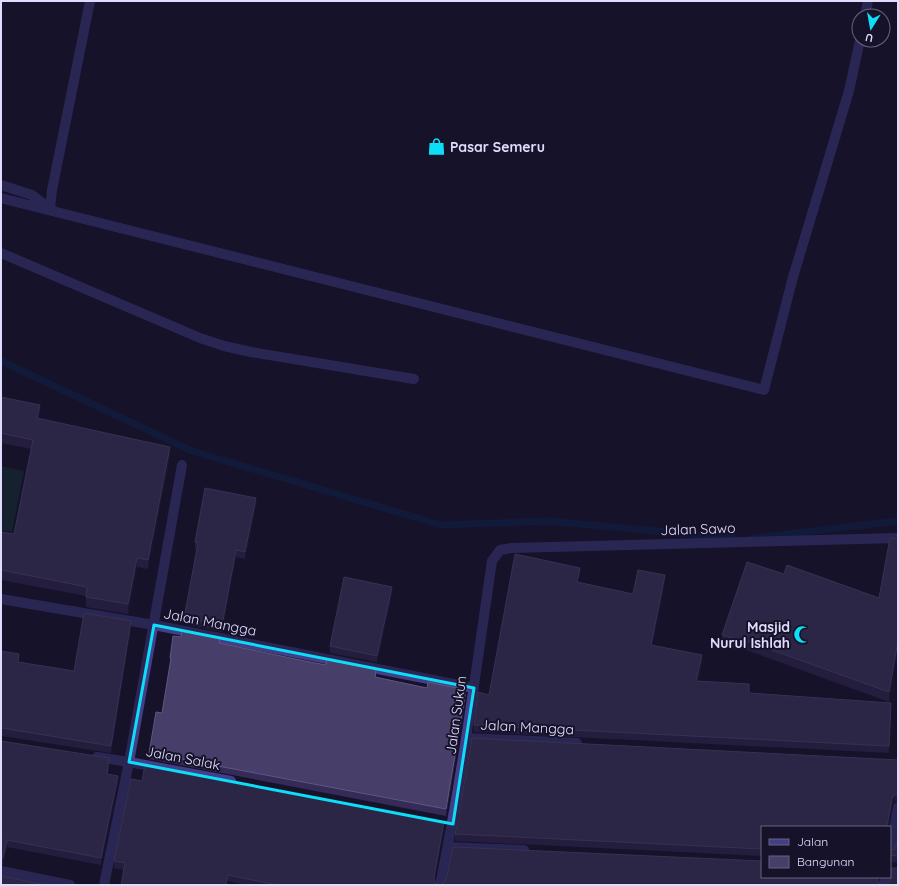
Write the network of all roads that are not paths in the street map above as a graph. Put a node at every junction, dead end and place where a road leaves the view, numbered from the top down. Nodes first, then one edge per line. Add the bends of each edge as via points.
1 (90, 1) edge
2 (858, 48) edge
3 (1, 185) edge
4 (1, 198) edge
5 (50, 209) junction
6 (1, 254) edge
7 (414, 379) dead end
8 (182, 465) dead end
9 (898, 538) edge
10 (500, 550) joint
11 (1, 599) edge
12 (154, 625) junction
13 (474, 688) junction
14 (467, 738) junction
15 (587, 744) edge
16 (84, 755) edge
17 (129, 762) junction
18 (244, 784) edge
19 (898, 807) edge
20 (891, 846) edge
21 (448, 847) junction
22 (534, 851) edge
23 (1, 871) edge
24 (70, 885) edge
25 (104, 885) edge
26 (440, 885) edge

1 - 5 street
2 - 5 street via 849,91 793,277 764,390
3 - 5 street via 32,195
4 - 5 street
6 - 7 street via 224,346
8 - 12 street
9 - 10 street, Jalan Sawo
10 - 13 street, Jalan Sukun via 492,561
11 - 12 street
12 - 13 street, Jalan Mangga
12 - 17 street, Jalan Mangga
13 - 14 street, Jalan Sukun
14 - 15 street, Jalan Mangga
14 - 21 street, Jalan Sukun via 449,824
16 - 17 street, Jalan Salak
17 - 18 street, Jalan Salak
17 - 25 street, Jalan Mangga
19 - 20 street
21 - 22 street
21 - 26 street, Jalan Sukun
23 - 24 street

